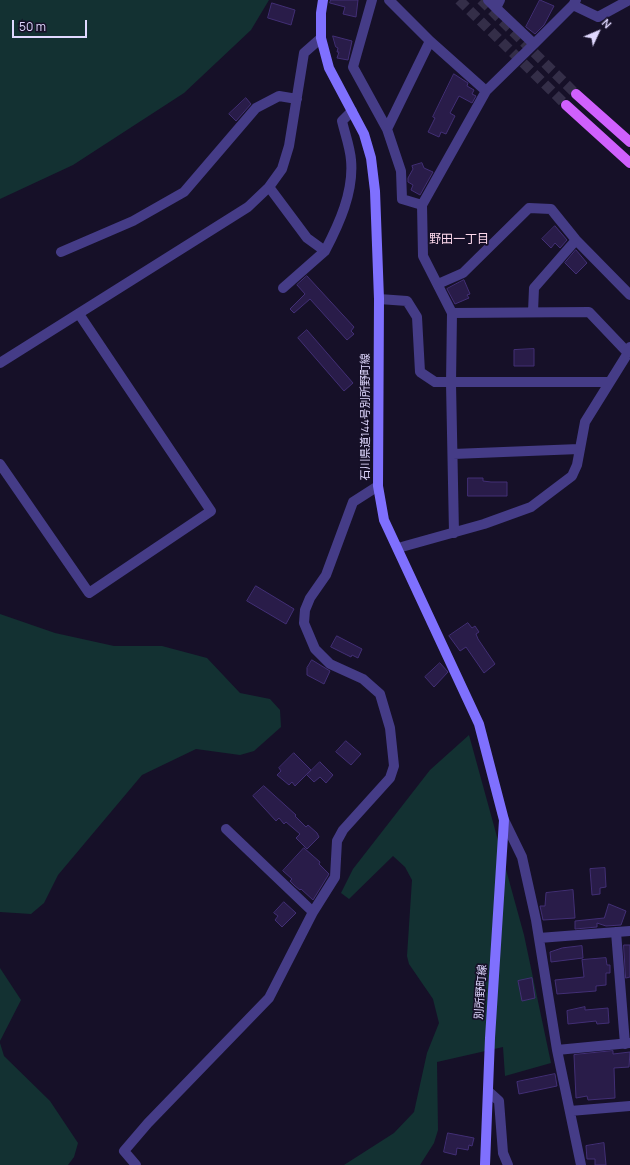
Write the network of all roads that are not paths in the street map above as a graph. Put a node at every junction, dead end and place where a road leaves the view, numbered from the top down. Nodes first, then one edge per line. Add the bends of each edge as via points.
1 (323, 0) edge
2 (372, 0) edge
3 (389, 0) edge
4 (488, 0) edge
5 (629, 0) edge
6 (575, 3) edge
7 (498, 4) edge
8 (321, 38) junction
9 (430, 41) junction
10 (534, 44) junction
11 (486, 91) junction
12 (576, 94) tunnel mouth
13 (296, 99) junction
14 (566, 105) tunnel mouth
15 (352, 111) junction
16 (387, 128) junction
17 (601, 137) junction
18 (628, 140) edge
19 (630, 163) edge
20 (630, 168) edge
21 (268, 187) junction
22 (422, 206) junction
23 (576, 240) junction
24 (325, 251) junction
25 (61, 252) dead end
26 (438, 284) junction
27 (283, 288) dead end
28 (630, 295) edge
29 (379, 300) junction
30 (452, 312) junction
31 (533, 312) junction
32 (79, 314) junction
33 (629, 350) edge
34 (0, 363) edge
35 (608, 382) junction
36 (451, 383) junction
37 (579, 449) junction
38 (453, 454) junction
39 (0, 464) edge
40 (378, 486) junction
41 (454, 533) junction
42 (398, 548) junction
43 (504, 820) junction
44 (226, 829) dead end
45 (313, 912) junction
46 (630, 931) edge
47 (616, 932) junction
48 (539, 938) junction
49 (628, 1044) edge
50 (557, 1050) junction
51 (488, 1091) junction
52 (630, 1106) edge
53 (570, 1111) junction
54 (136, 1165) edge
55 (485, 1165) edge
56 (508, 1165) edge
57 (581, 1165) edge

1 - 8 main road, 石川県道144号別所野町線 via 320,13
2 - 16 street via 353,67
3 - 9 street
4 - 7 street
5 - 6 street via 598,17
6 - 10 street
7 - 10 street
8 - 13 street via 304,54
8 - 15 main road, 石川県道144号別所野町線 via 329,68
9 - 11 street
9 - 16 street
10 - 11 street
11 - 22 street
12 - 18 main road
13 - 21 street via 289,146 282,170
13 - 25 street via 279,96 256,108 184,192 133,221
14 - 17 main road
15 - 24 street via 342,121 351,160 350,186 337,227
15 - 29 main road, 石川県道144号別所野町線 via 364,134 371,158 375,191
16 - 22 street via 401,170 402,199
17 - 19 main road
17 - 20 main road
21 - 24 street via 307,238
21 - 32 street via 248,207
22 - 26 street via 423,256
23 - 26 street via 551,209 529,208 463,272
23 - 28 street
23 - 31 street via 534,288
24 - 27 street
26 - 30 street
29 - 36 street via 407,301 417,317 420,372 435,382
29 - 40 main road, 石川県道144号別所野町線
30 - 31 street
30 - 36 street
31 - 33 street via 589,312
32 - 34 street
32 - 39 street via 211,511 89,593
33 - 35 street
35 - 36 street
35 - 37 street via 585,422
36 - 38 street
37 - 38 street
37 - 41 street via 577,465 572,476 531,507
38 - 41 street
40 - 42 main road, 石川県道144号別所野町線 via 384,520
40 - 45 street via 353,502 326,575 305,610 304,623 315,649 330,664 363,679 380,694 390,728 394,766 390,778 343,830 337,841 335,877
41 - 42 street
42 - 43 main road, 石川県道144号別所野町線 via 479,724
43 - 48 street via 522,857
43 - 51 main road, 別所野町線
44 - 45 street
45 - 54 street via 269,998 124,1151
46 - 47 street
47 - 48 street
47 - 49 street
48 - 50 street
49 - 50 street
50 - 53 street
51 - 55 main road, 別所野町線
51 - 56 street via 499,1101 503,1153
52 - 53 street
53 - 57 street

